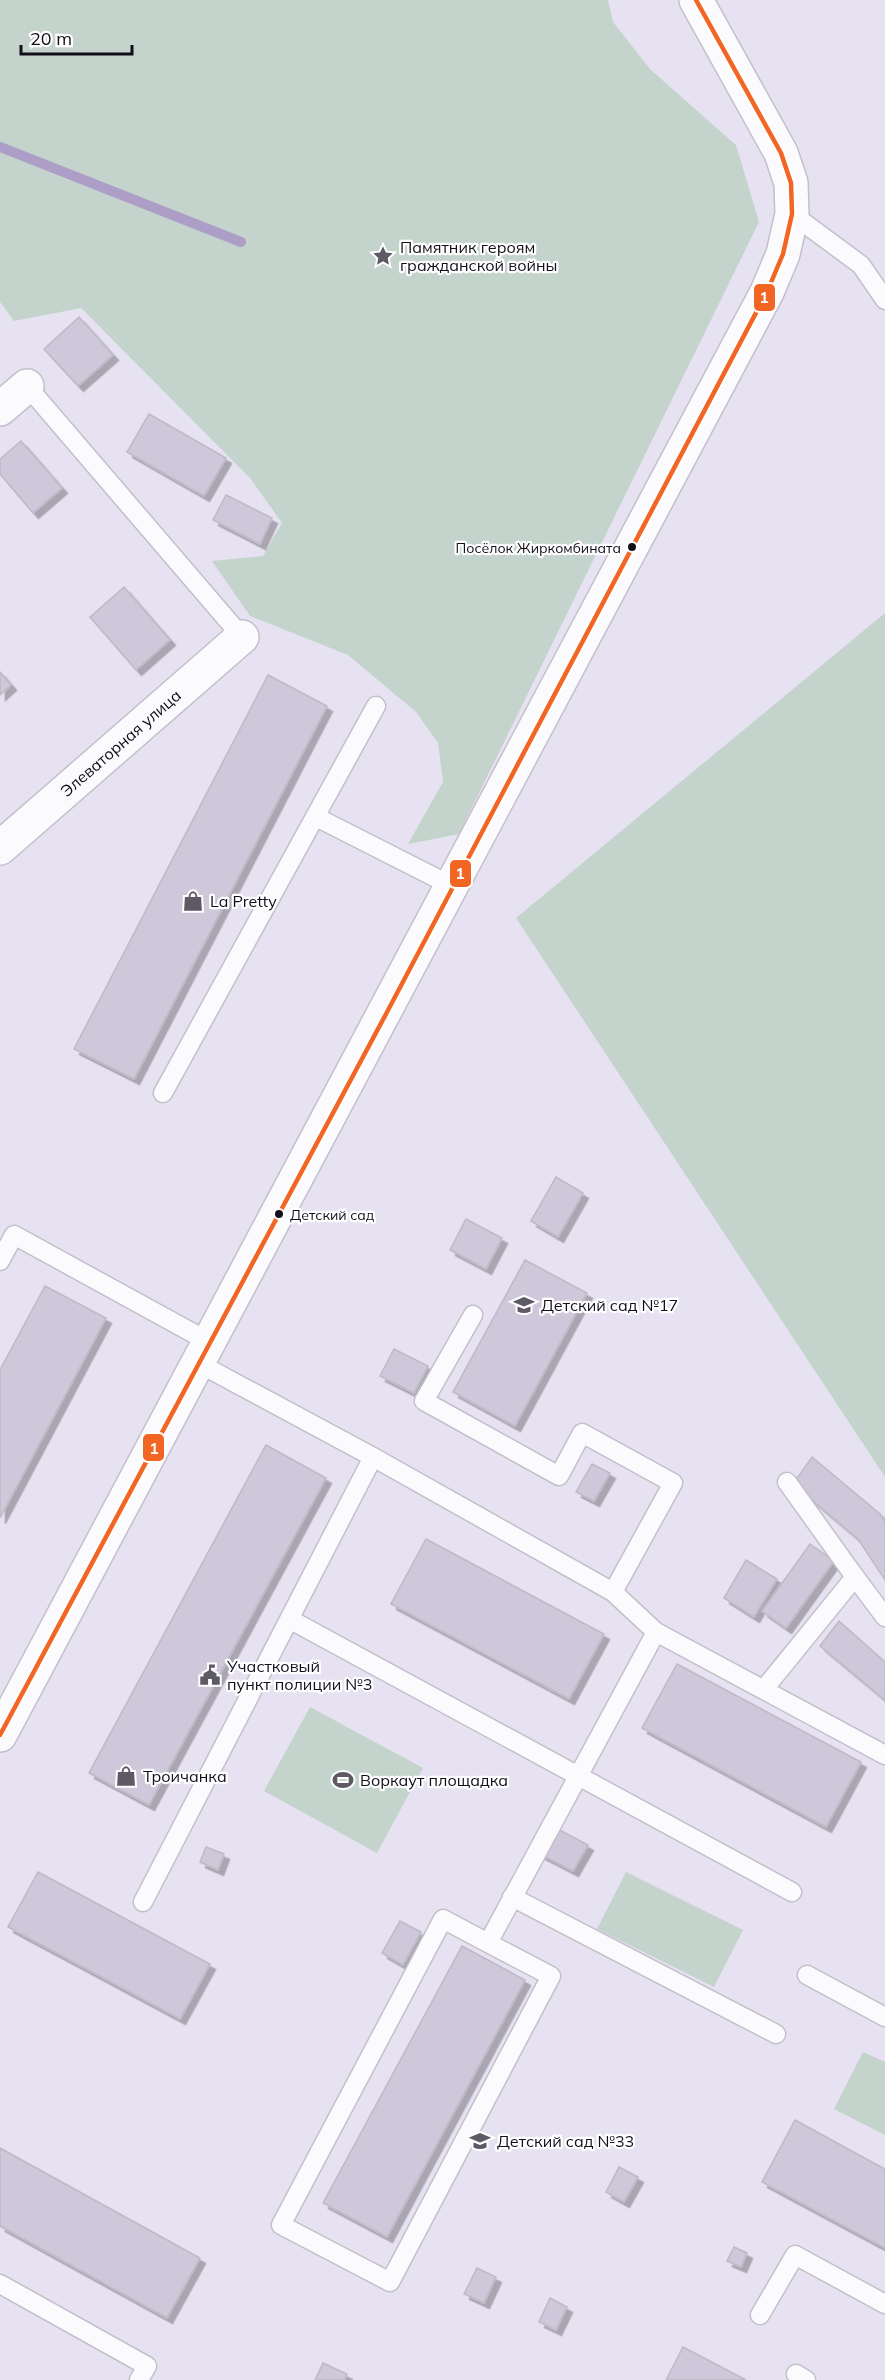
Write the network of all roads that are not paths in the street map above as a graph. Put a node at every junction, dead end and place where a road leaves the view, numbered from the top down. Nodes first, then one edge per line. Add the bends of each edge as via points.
1 (696, 0) edge
2 (792, 214) junction
3 (885, 300) edge
4 (27, 386) joint
5 (0, 409) edge
6 (242, 637) joint
7 (376, 706) dead end
8 (316, 817) junction
9 (0, 848) edge
10 (454, 887) junction
11 (163, 1093) dead end
12 (0, 1261) edge
13 (473, 1315) dead end
14 (206, 1354) junction
15 (373, 1457) junction
16 (787, 1482) dead end
17 (855, 1577) junction
18 (613, 1592) junction
19 (885, 1617) edge
20 (291, 1620) junction
21 (656, 1632) junction
22 (764, 1689) junction
23 (0, 1735) edge
24 (885, 1755) edge
25 (578, 1777) junction
26 (792, 1892) dead end
27 (512, 1897) junction
28 (143, 1902) dead end
29 (488, 1943) junction
30 (807, 1975) dead end
31 (885, 2017) edge
32 (776, 2034) dead end
33 (0, 2284) edge
34 (885, 2304) edge
35 (760, 2315) dead end
36 (139, 2380) edge

1 - 2 street via 781,153 791,183
2 - 3 lane via 861,265
2 - 10 street via 783,254 767,292
4 - 5 street
4 - 6 lane
6 - 9 street, Элеваторная улица
7 - 8 lane
8 - 10 lane
8 - 11 lane
10 - 14 street
12 - 14 lane via 14,1235
13 - 18 lane via 424,1401 559,1476 582,1433 673,1483
14 - 15 lane
14 - 23 street
15 - 18 lane
15 - 20 lane
16 - 17 lane
17 - 19 lane
17 - 22 lane
18 - 21 lane
20 - 25 lane
20 - 28 lane
21 - 22 lane
21 - 25 lane
22 - 24 lane
25 - 26 lane
25 - 27 lane
27 - 29 lane
27 - 32 lane
29 - 29 lane via 551,1976 390,2282 281,2225 443,1919
30 - 31 lane
33 - 36 lane via 147,2366
34 - 35 lane via 795,2255

